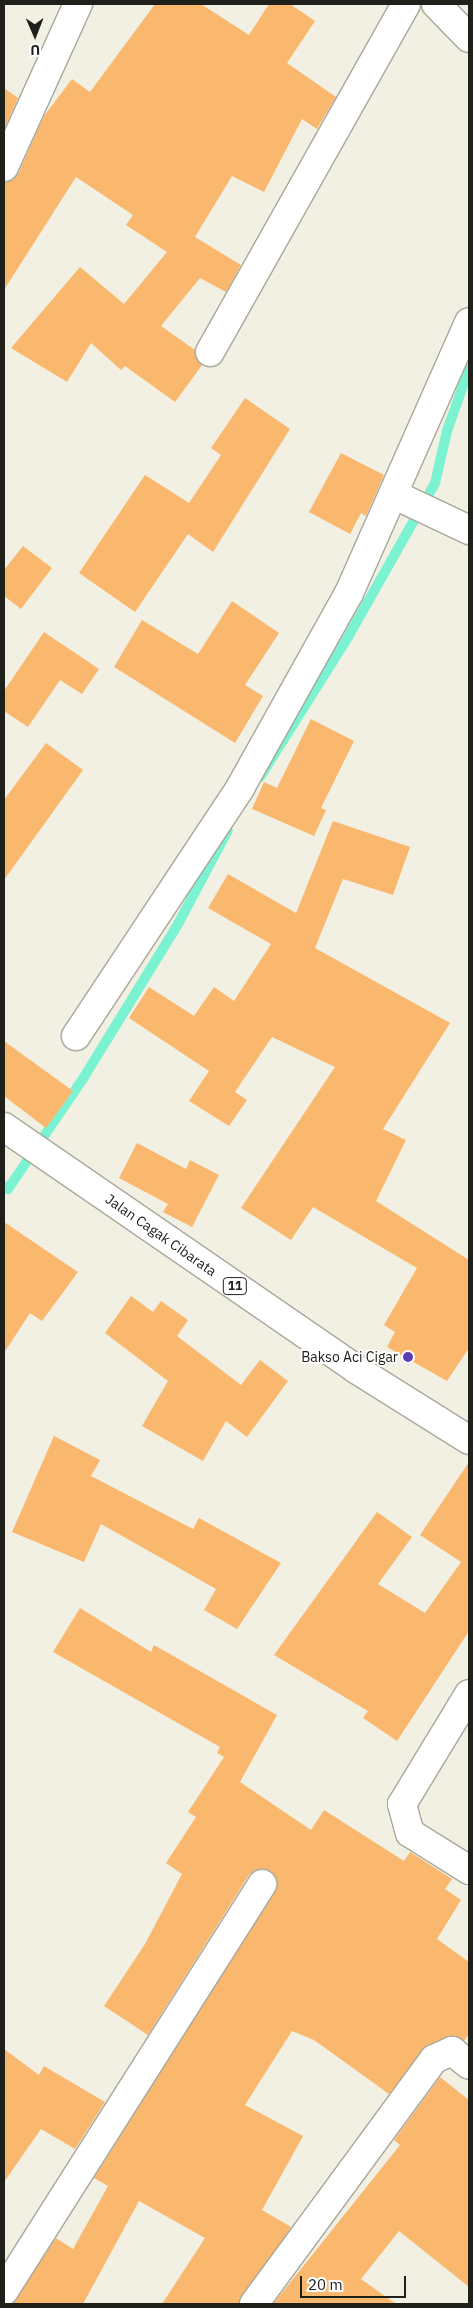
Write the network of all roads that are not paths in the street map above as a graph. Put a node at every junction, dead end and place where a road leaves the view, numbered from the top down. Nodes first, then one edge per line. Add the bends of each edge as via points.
1 (78, 4) edge
2 (406, 4) edge
3 (436, 4) edge
4 (469, 38) edge
5 (4, 167) edge
6 (469, 322) edge
7 (210, 352) dead end
8 (395, 495) junction
9 (469, 530) edge
10 (76, 1036) dead end
11 (4, 1127) edge
12 (469, 1440) edge
13 (469, 1694) edge
14 (469, 1870) edge
15 (262, 1884) dead end
16 (469, 2065) edge
17 (4, 2290) edge
18 (254, 2304) edge

1 - 5 main road
2 - 7 main road
3 - 4 main road
6 - 8 main road
8 - 9 main road
8 - 10 main road via 349,593 240,788
11 - 12 main road, Jalan Cagak Cibarata / 11 via 356,1369
13 - 14 main road via 402,1804 410,1833
15 - 17 main road
16 - 18 main road via 452,2051 434,2059

